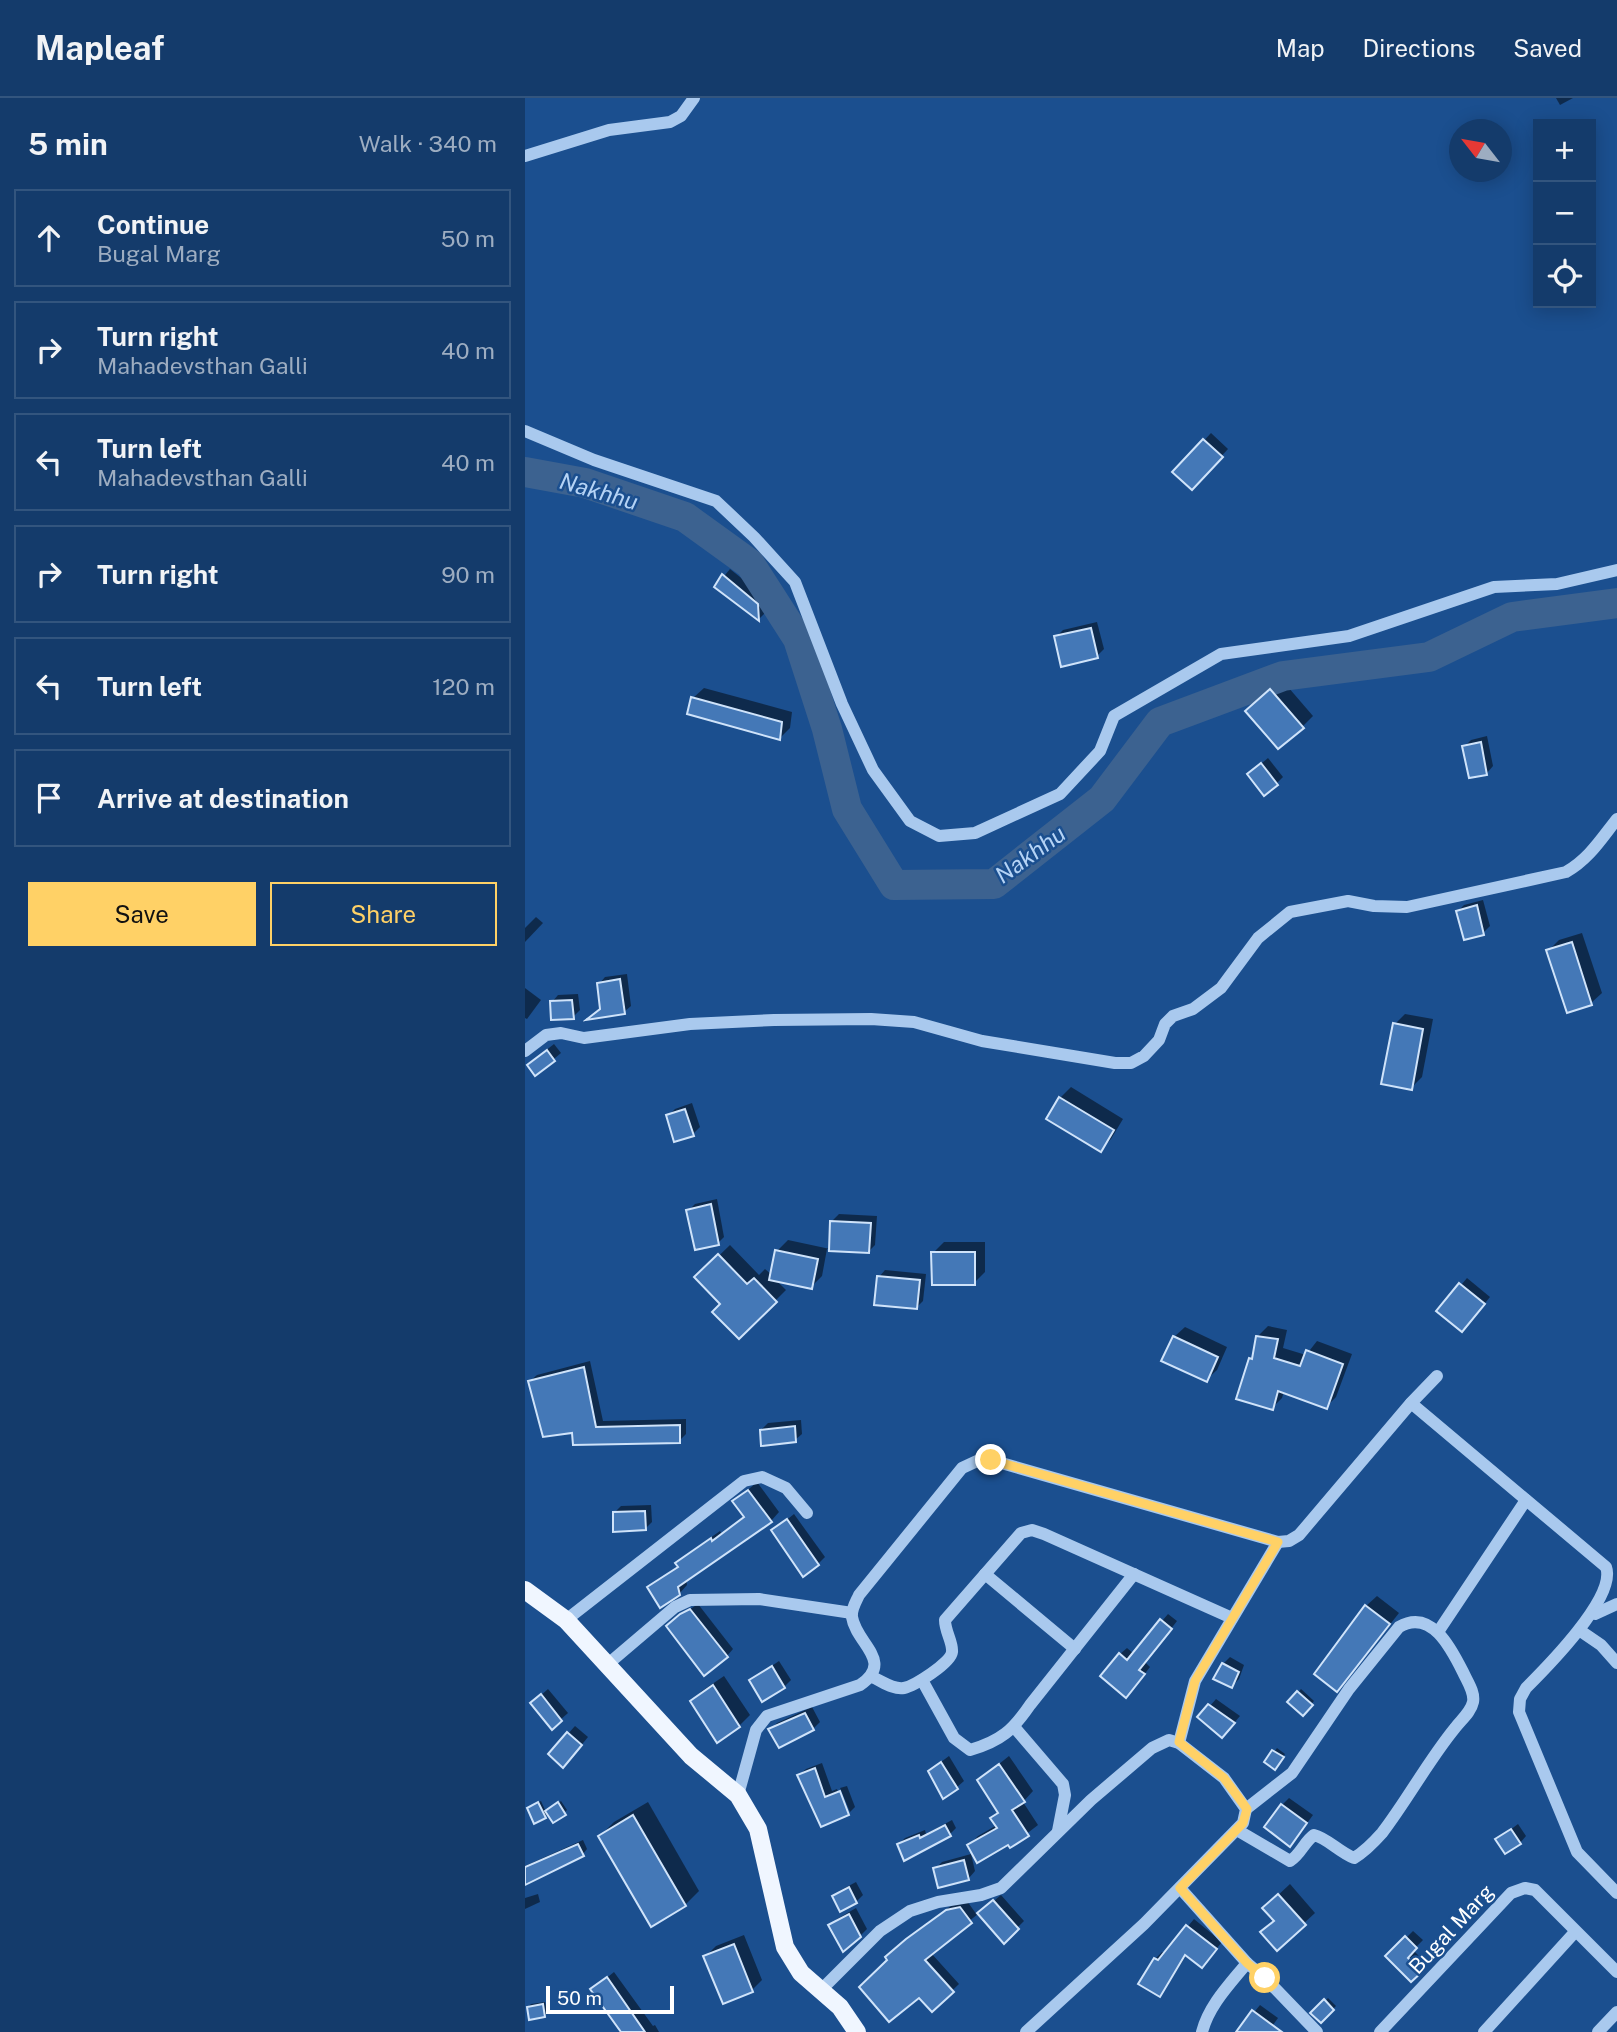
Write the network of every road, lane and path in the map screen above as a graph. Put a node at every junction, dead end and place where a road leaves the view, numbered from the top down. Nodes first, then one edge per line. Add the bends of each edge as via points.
1 (694, 98) edge
2 (525, 156) edge
3 (525, 431) edge
4 (1617, 570) edge
5 (1617, 819) edge
6 (525, 1052) edge
7 (1437, 1376) dead end
8 (1411, 1403) junction
9 (1526, 1500) junction
10 (807, 1513) dead end
11 (1278, 1542) junction
12 (985, 1574) junction
13 (1134, 1574) junction
14 (525, 1590) edge
15 (1617, 1604) edge
16 (852, 1613) junction
17 (1595, 1614) junction
18 (1232, 1618) junction
19 (566, 1620) junction
20 (1438, 1632) junction
21 (1582, 1632) junction
22 (1075, 1649) junction
23 (1617, 1663) edge
24 (608, 1664) junction
25 (872, 1677) junction
26 (922, 1680) junction
27 (1015, 1728) junction
28 (1179, 1742) junction
29 (738, 1795) junction
30 (1247, 1809) junction
31 (1237, 1830) junction
32 (1058, 1832) junction
33 (1180, 1888) junction
34 (1617, 1894) edge
35 (1575, 1932) junction
36 (1247, 1963) junction
37 (1617, 1972) edge
38 (821, 1990) junction
39 (1617, 2012) edge
40 (857, 2032) edge
41 (1026, 2032) edge
42 (1202, 2032) edge
43 (1317, 2032) edge
44 (1380, 2032) edge
45 (1484, 2032) edge
46 (1598, 2032) edge

1 - 2 street via 681,116 670,122 609,130
3 - 4 street via 716,501 754,537 795,582 873,770 910,821 939,836 975,833 1060,794 1100,751 1114,716 1221,654 1349,635 1494,587 1557,583
5 - 6 street via 1593,851 1566,872 1407,907 1348,901 1290,912 1258,938 1221,988 1193,1009 1174,1016 1159,1040 1131,1063 982,1041 914,1022 871,1019 690,1024 584,1038 561,1033 546,1035
7 - 8 street
8 - 9 street
8 - 11 street via 1299,1535
9 - 17 street via 1611,1574 1611,1585
9 - 20 street
10 - 19 street via 786,1488 762,1477 744,1481
11 - 16 street via 991,1460 977,1461 962,1468 859,1595
11 - 18 street
12 - 13 street via 1021,1533 1032,1531
12 - 22 street
12 - 26 street via 945,1620 950,1659
13 - 18 street
13 - 22 street
14 - 19 main road
15 - 17 street
16 - 24 street via 759,1599 689,1600
16 - 25 street via 870,1650 875,1668
17 - 21 street
18 - 28 street via 1195,1681
19 - 24 main road
20 - 30 street via 1419,1622 1399,1627 1349,1689 1292,1773
20 - 31 street via 1451,1648 1473,1701 1381,1834 1354,1857 1314,1835 1290,1861
21 - 23 street
21 - 34 street via 1525,1688 1519,1712 1577,1852
22 - 27 street
24 - 29 main road via 691,1756
25 - 26 street via 903,1688
25 - 29 street via 767,1716 756,1730
26 - 27 street via 954,1738 970,1750
27 - 32 street via 1063,1784
28 - 30 street via 1224,1778
28 - 32 street via 1169,1740 1152,1748
29 - 38 main road via 758,1829 785,1947 801,1973
30 - 31 street
31 - 33 street
32 - 38 street via 1001,1888 910,1911 880,1931
33 - 36 street
33 - 41 street
35 - 37 street, Bugal Marg
35 - 44 street, Bugal Marg via 1535,1891 1511,1892
35 - 45 street
36 - 42 street via 1220,1996
36 - 43 street
38 - 40 main road
39 - 46 street

